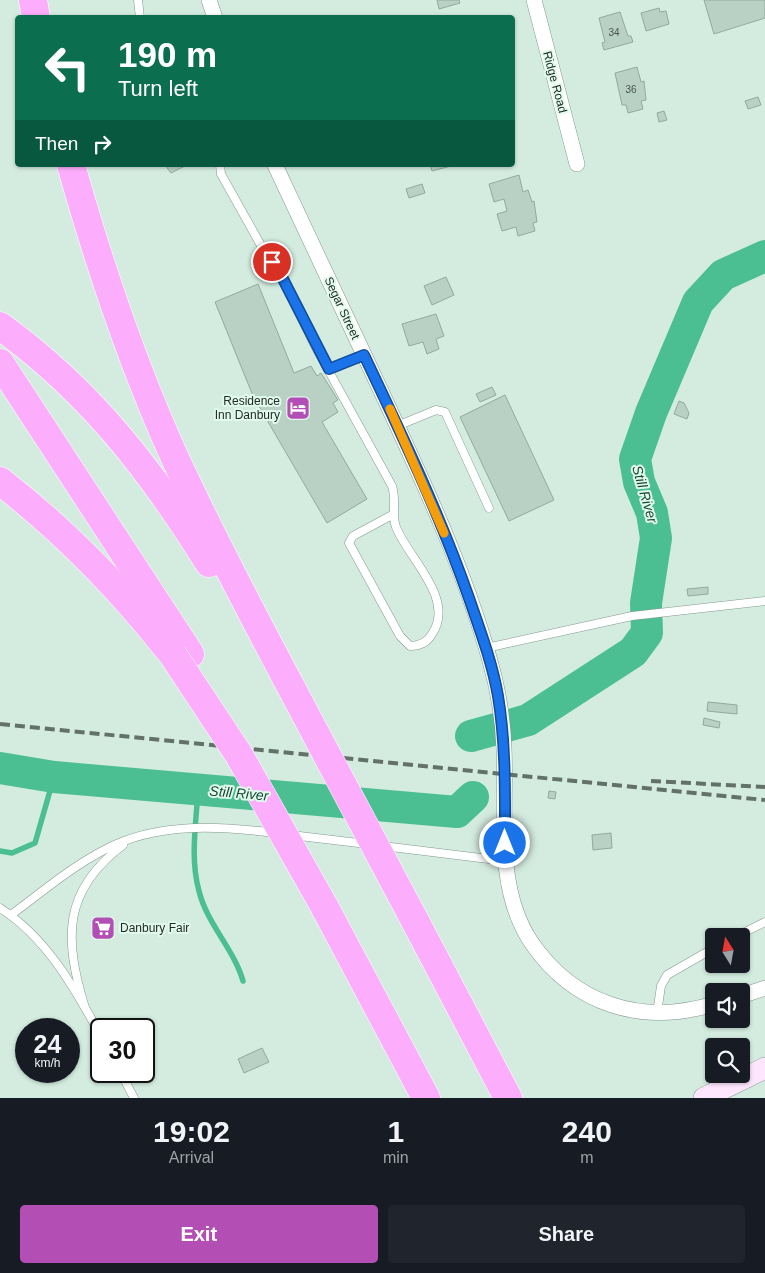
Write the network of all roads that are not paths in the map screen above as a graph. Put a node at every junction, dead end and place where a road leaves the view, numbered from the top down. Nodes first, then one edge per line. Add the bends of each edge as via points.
1 (33, 0) edge
2 (138, 0) edge
3 (209, 0) edge
4 (534, 0) edge
5 (36, 15) edge
6 (140, 15) edge
7 (214, 15) edge
8 (577, 164) dead end
9 (72, 167) edge
10 (220, 167) edge
11 (276, 167) edge
12 (0, 326) edge
13 (364, 355) junction
14 (0, 363) edge
15 (329, 369) junction
16 (398, 426) junction
17 (0, 481) edge
18 (489, 508) dead end
19 (394, 514) junction
20 (765, 600) edge
21 (486, 648) junction
22 (267, 650) junction
23 (182, 655) junction
24 (131, 839) junction
25 (505, 861) junction
26 (0, 908) edge
27 (11, 915) junction
28 (765, 922) edge
29 (750, 930) edge
30 (705, 953) edge
31 (765, 988) edge
32 (750, 993) edge
33 (705, 1007) edge
34 (85, 1008) junction
35 (657, 1013) junction
36 (91, 1018) edge
37 (765, 1068) edge
38 (126, 1083) edge
39 (134, 1098) edge
40 (426, 1098) edge
41 (508, 1098) edge
42 (704, 1098) edge

1 - 5 highway
2 - 6 lane
3 - 7 street
4 - 8 street, Ridge Road
9 - 22 highway via 103,272 149,396
10 - 15 lane via 221,174 268,258 279,271
11 - 13 street, Segar Street
12 - 22 highway via 43,358 129,447 174,507
13 - 15 lane
13 - 16 street, Segar Street
14 - 23 highway
15 - 19 lane via 389,480 396,502
16 - 18 lane via 436,410 444,412
16 - 21 street, Segar Street via 451,548
17 - 23 highway via 66,538
19 - 19 lane via 397,530 432,587 437,602 434,632 417,646 410,646 400,636 349,543 352,536
20 - 21 lane via 632,616
21 - 25 street, Segar Street via 498,696 504,745
22 - 41 highway, bridge via 320,742
23 - 40 highway, bridge via 324,906
24 - 25 lane via 183,828 213,827
24 - 27 lane via 82,862
24 - 34 lane via 96,869 75,905 72,924 74,965
25 - 35 street, Segar Street via 509,889 518,915 546,963 567,982 592,997 619,1008
26 - 27 lane
27 - 34 lane via 51,956
28 - 29 lane
30 - 35 lane via 667,975 660,986
31 - 32 street
33 - 35 street, Segar Street
34 - 36 lane
37 - 42 main road
38 - 39 lane

